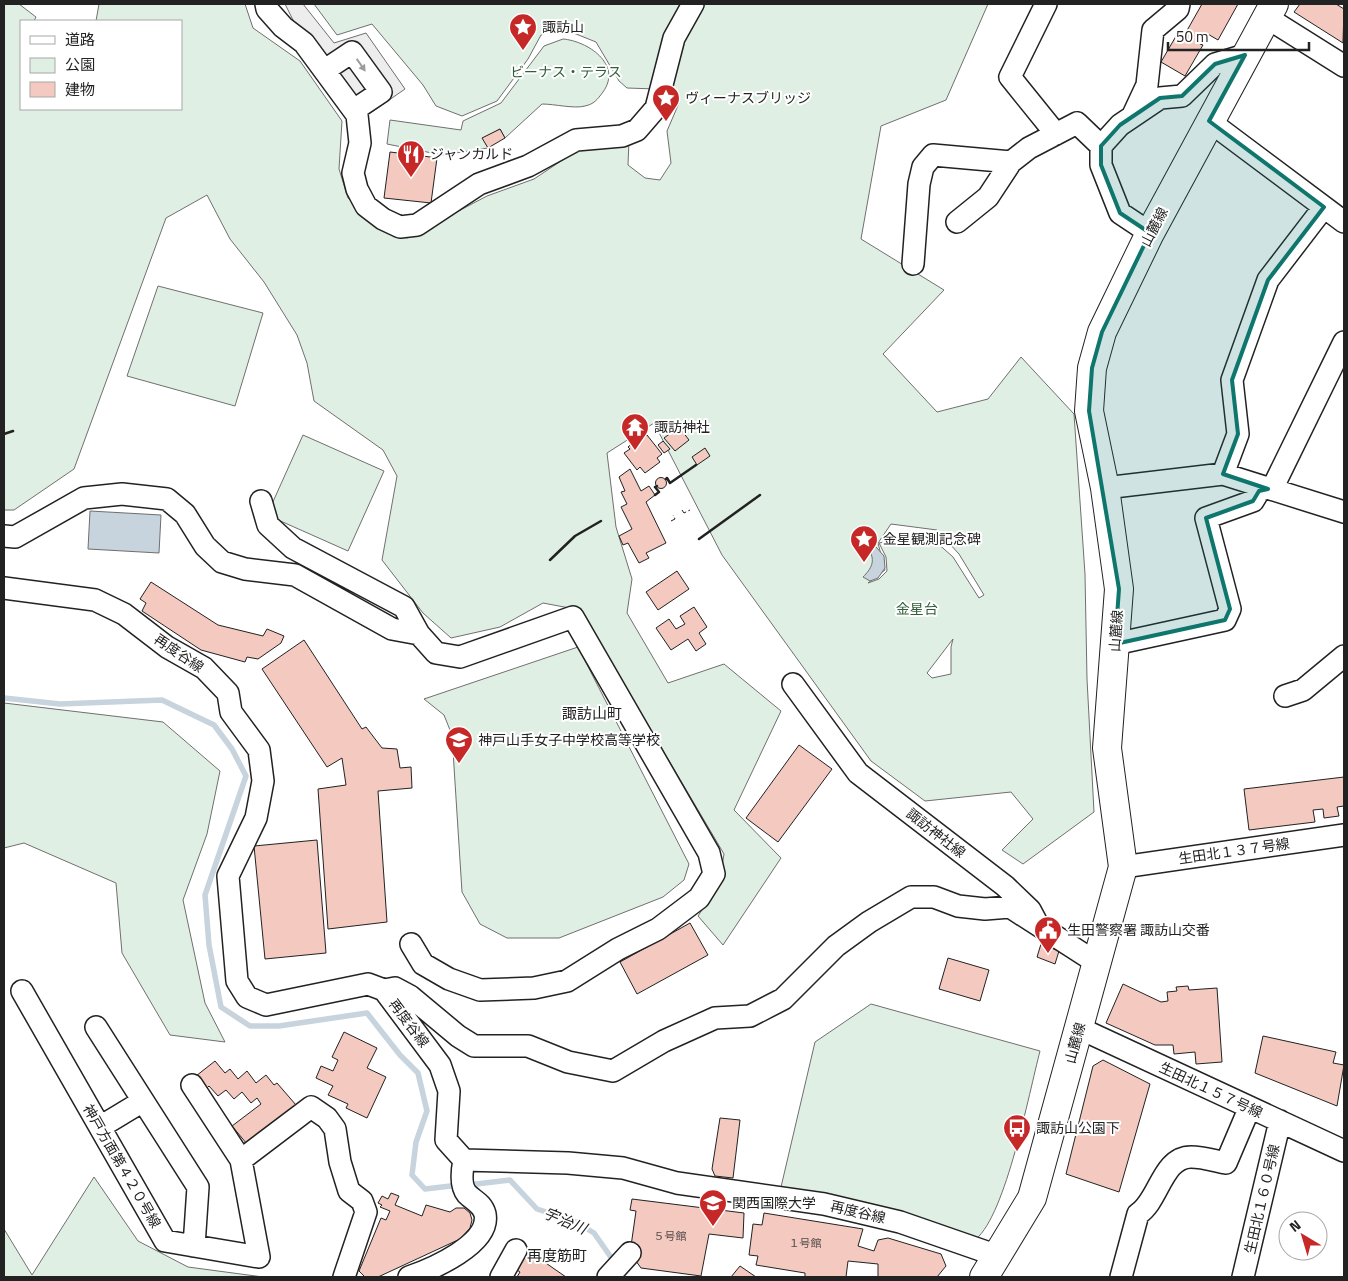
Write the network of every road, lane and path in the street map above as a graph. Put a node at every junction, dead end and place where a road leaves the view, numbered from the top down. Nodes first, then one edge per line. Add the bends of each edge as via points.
1 (266, 4) edge
2 (693, 4) edge
3 (1046, 4) edge
4 (1179, 4) edge
5 (1270, 10) edge
6 (1245, 55) junction
7 (1344, 66) edge
8 (325, 70) junction
9 (354, 110) junction
10 (1132, 118) junction
11 (1209, 121) junction
12 (1056, 134) junction
13 (1102, 146) junction
14 (1011, 162) junction
15 (1324, 207) junction
16 (957, 222) dead end
17 (1344, 222) edge
18 (1150, 233) junction
19 (913, 264) dead end
20 (1344, 342) edge
21 (1223, 474) junction
22 (1105, 488) junction
23 (1268, 489) junction
24 (261, 501) dead end
25 (1344, 512) edge
26 (4, 536) edge
27 (4, 588) edge
28 (419, 634) junction
29 (1115, 644) junction
30 (1344, 656) edge
31 (793, 684) dead end
32 (1285, 696) dead end
33 (1344, 835) edge
34 (1123, 867) junction
35 (1038, 925) junction
36 (411, 944) dead end
37 (1096, 964) junction
38 (384, 990) junction
39 (22, 991) dead end
40 (96, 1027) dead end
41 (1079, 1028) junction
42 (192, 1085) dead end
43 (144, 1101) junction
44 (1249, 1109) junction
45 (1280, 1121) junction
46 (100, 1127) junction
47 (1344, 1151) edge
48 (241, 1160) junction
49 (464, 1176) junction
50 (194, 1246) junction
51 (516, 1250) dead end
52 (630, 1253) dead end
53 (991, 1267) edge
54 (344, 1277) edge
55 (409, 1277) edge
56 (501, 1277) edge
57 (608, 1277) edge
58 (1121, 1277) edge
59 (1243, 1277) edge

1 - 8 street via 283,27 304,42
2 - 9 street via 674,38 656,108 637,130 622,136 576,140 528,166 479,184 417,225 400,227 383,219 366,206 357,190 353,173 360,143
3 - 12 street via 1010,77
4 - 10 street via 1178,9 1153,30 1147,85
5 - 6 main road, 山麓線
5 - 7 street
6 - 10 street via 1215,64 1182,96 1160,98
6 - 11 main road, 山麓線
8 - 9 street
8 -> 9 street via 352,52 381,92
10 - 13 street via 1120,125
11 - 15 street
11 - 18 main road, 山麓線
12 - 13 street via 1077,123
12 - 14 street
13 - 18 street via 1101,166 1120,213
14 - 16 street via 988,197
14 - 19 street via 933,155 923,167 919,184
15 - 17 street
15 - 21 street via 1268,280 1232,380 1238,434
18 - 22 main road, 山麓線 via 1102,332 1092,368 1089,411
20 - 23 street via 1274,485
21 - 22 street
21 - 23 street
22 - 29 main road, 山麓線 via 1118,589
23 - 25 street
23 - 29 street via 1259,491 1253,501 1206,518 1230,609 1226,620
24 - 28 street via 268,525 292,548 404,607
26 - 28 street via 15,537 84,498 122,494 167,499 185,514 205,546 222,562 244,569 295,575 392,630
27 - 38 street, 再度谷線 via 95,600 124,614 204,668 228,692 231,712 259,750 263,781 256,818 228,876 237,981 247,997 266,1005 368,984
28 - 36 street via 436,653 460,657 574,617 708,853 714,874 699,898 658,929 567,981 534,988 480,990 449,979 423,964
29 - 34 main road, 山麓線 via 1107,748
30 - 32 street via 1303,690
31 - 35 street, 諏訪神社線 via 858,773 1005,886 1030,910
33 - 34 street, 生田北１３７号線
34 - 37 main road, 山麓線
35 - 37 street, 諏訪神社線
35 - 38 street via 1010,907 985,909 958,906 934,897 911,898 836,946 783,1000 750,1016 715,1018 613,1071 568,1062 528,1046 474,1046 410,996 395,988
37 - 41 main road, 山麓線
38 - 49 street, 再度谷線 via 440,1065 449,1091 446,1140
39 - 46 street, 神戸方面第４２０号線
40 - 43 street
41 - 44 street, 生田北１５７号線
41 - 53 main road, 山麓線 via 1032,1198
42 - 48 street
43 - 46 street
43 - 50 street via 198,1187
44 - 45 street, 生田北１５７号線
44 - 58 street via 1226,1163 1190,1157 1172,1164 1146,1208 1138,1214
45 - 47 street, 生田北１５７号線
45 - 59 street, 生田北１６０号線
46 - 50 street, 神戸方面第４２０号線 via 165,1241
48 - 50 street, 神戸方面第４２０号線 via 259,1257
48 - 54 street via 311,1107 327,1118 334,1129 349,1191 362,1201 366,1212
49 - 53 street, 再度谷線 via 568,1163 623,1168 677,1183 824,1204 900,1222
49 - 55 street via 484,1214 484,1229 456,1255
51 - 56 street
52 - 57 street

